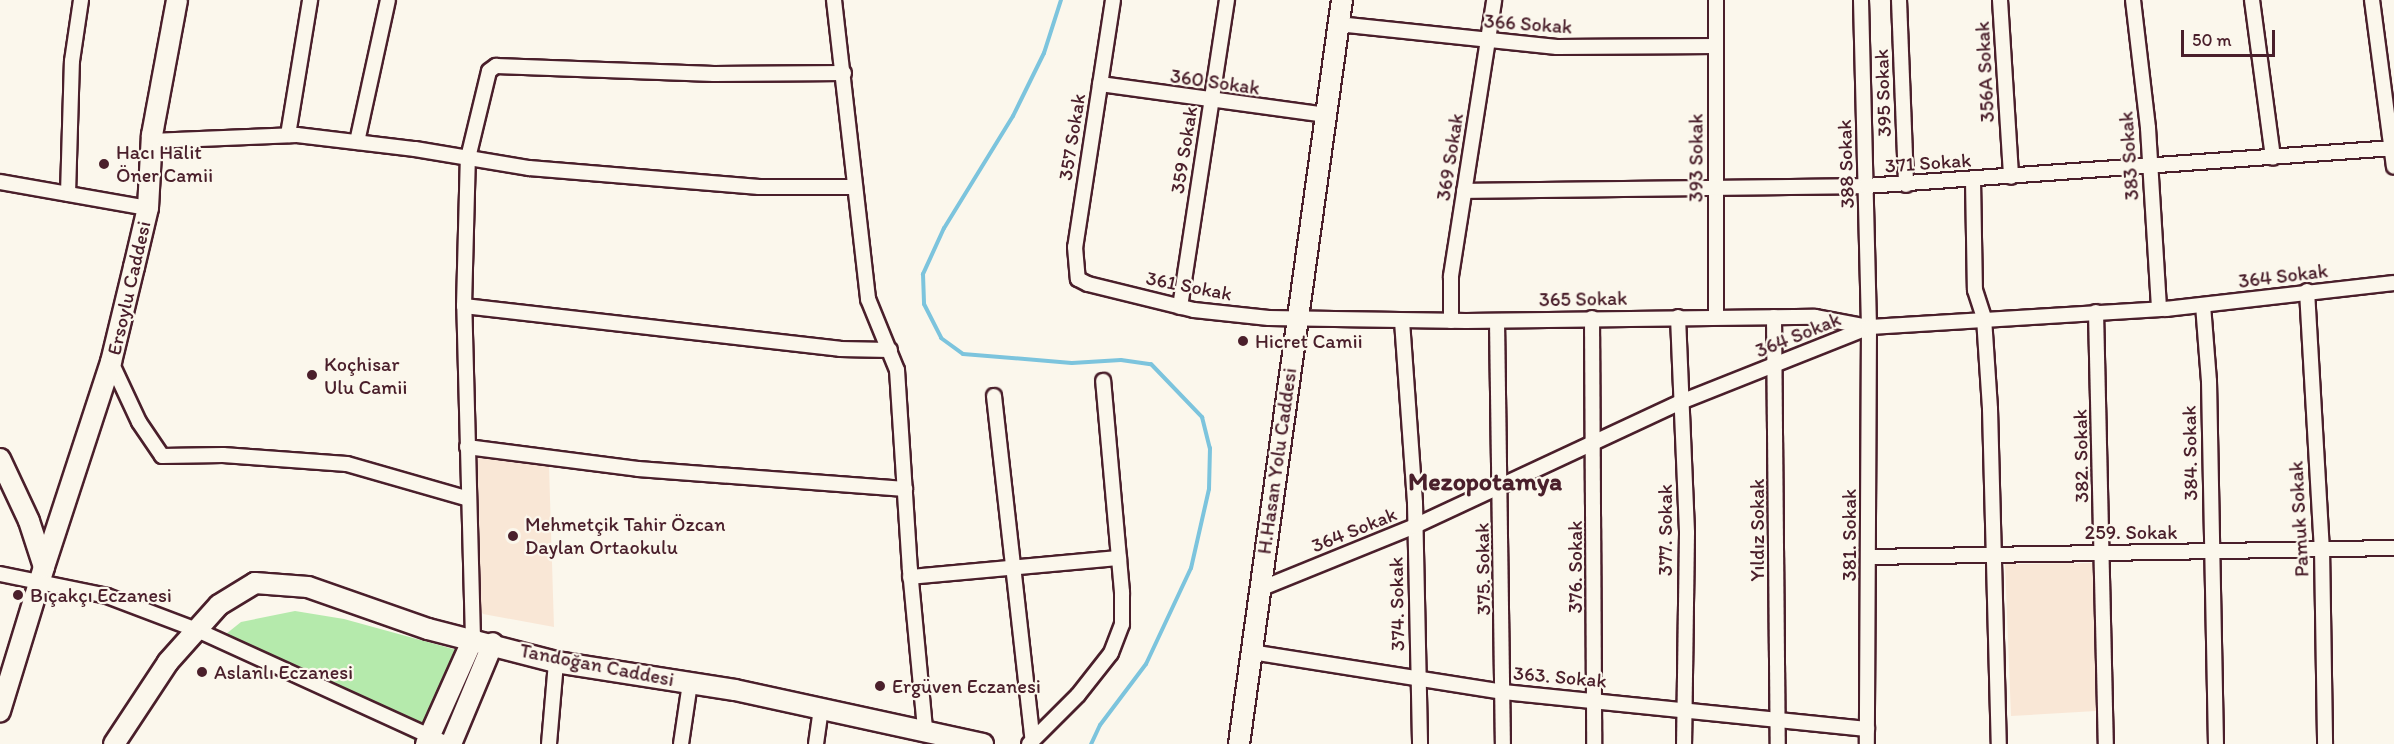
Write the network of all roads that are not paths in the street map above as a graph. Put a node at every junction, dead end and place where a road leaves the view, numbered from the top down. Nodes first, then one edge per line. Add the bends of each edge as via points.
1 (81, 0) edge
2 (177, 0) edge
3 (310, 0) edge
4 (388, 0) edge
5 (834, 0) edge
6 (1113, 0) edge
7 (1227, 0) edge
8 (1342, 0) edge
9 (1494, 0) edge
10 (1716, 0) edge
11 (1861, 0) edge
12 (1899, 0) edge
13 (2000, 0) edge
14 (2133, 0) edge
15 (2252, 0) edge
16 (2372, 0) edge
17 (1338, 24) junction
18 (1488, 41) junction
19 (1716, 46) junction
20 (844, 73) junction
21 (1100, 84) junction
22 (1211, 101) junction
23 (1325, 115) junction
24 (288, 135) junction
25 (151, 141) junction
26 (357, 142) junction
27 (2392, 149) edge
28 (468, 158) junction
29 (2272, 158) junction
30 (2150, 166) junction
31 (2394, 167) edge
32 (2011, 177) junction
33 (1973, 180) junction
34 (0, 182) edge
35 (1906, 185) junction
36 (1866, 186) junction
37 (855, 187) junction
38 (1715, 187) junction
39 (1464, 191) junction
40 (68, 194) junction
41 (148, 208) junction
42 (1078, 279) joint
43 (2394, 283) edge
44 (2307, 291) junction
45 (2204, 305) junction
46 (464, 306) junction
47 (1180, 307) junction
48 (2159, 309) junction
49 (2096, 312) junction
50 (1716, 316) junction
51 (1678, 317) junction
52 (1774, 317) junction
53 (1592, 318) junction
54 (1984, 318) junction
55 (1296, 319) junction
56 (1402, 321) junction
57 (1450, 321) junction
58 (1497, 321) junction
59 (1869, 327) junction
60 (890, 350) junction
61 (111, 362) junction
62 (1775, 366) junction
63 (1102, 381) dead end
64 (994, 396) dead end
65 (1681, 402) junction
66 (1594, 441) junction
67 (467, 447) junction
68 (0, 459) edge
69 (1501, 483) junction
70 (905, 489) junction
71 (469, 499) junction
72 (1415, 526) junction
73 (2322, 548) junction
74 (2394, 548) edge
75 (2103, 552) junction
76 (2211, 552) junction
77 (1993, 555) junction
78 (1119, 558) junction
79 (1868, 558) junction
80 (1013, 569) junction
81 (0, 574) edge
82 (41, 574) junction
83 (910, 577) junction
84 (1260, 589) junction
85 (197, 630) junction
86 (473, 639) junction
87 (493, 643) junction
88 (1251, 652) junction
89 (556, 662) junction
90 (1418, 681) junction
91 (690, 683) junction
92 (1503, 692) junction
93 (1594, 700) junction
94 (821, 707) junction
95 (1684, 710) junction
96 (0, 711) edge
97 (1778, 722) junction
98 (925, 729) junction
99 (1867, 729) junction
100 (1031, 740) edge
101 (434, 742) edge
102 (114, 744) edge
103 (451, 744) edge
104 (549, 744) edge
105 (681, 744) edge
106 (816, 744) edge
107 (983, 744) edge
108 (1239, 744) edge
109 (1420, 744) edge
110 (1503, 744) edge
111 (1594, 744) edge
112 (1684, 744) edge
113 (1778, 744) edge
114 (1867, 744) edge
115 (1999, 744) edge
116 (2106, 744) edge
117 (2216, 744) edge
118 (2325, 744) edge

1 - 40 street via 72,61
2 - 25 street, Ersoylu Caddesi
3 - 24 street
4 - 26 street
5 - 20 street
6 - 21 street, 357 Sokak
7 - 22 street, 359 Sokak
8 - 17 street, H.Hasan Yolu Caddesi
9 - 18 street, 369 Sokak
10 - 19 street, 393 Sokak
11 - 36 street, 388 Sokak
12 - 35 street, 395 Sokak
13 - 32 street, 356A Sokak
14 - 30 street, 383 Sokak
15 - 29 street
16 - 27 street
17 - 18 street, 366 Sokak
17 - 23 street, H.Hasan Yolu Caddesi
18 - 19 street, 366 Sokak via 1557,47
18 - 39 street, 369 Sokak
19 - 38 street, 393 Sokak
20 - 28 street via 714,74 496,66 489,71
20 - 37 street
21 - 22 street, 360 Sokak
21 - 42 street, 357 Sokak via 1075,247
22 - 23 street, 360 Sokak
22 - 47 street, 359 Sokak
23 - 55 street, H.Hasan Yolu Caddesi
24 - 25 street
24 - 26 street
25 - 41 street, Ersoylu Caddesi
26 - 28 street
27 - 29 street, 371 Sokak
27 - 31 street
28 - 37 street via 529,168 759,187
28 - 46 street
29 - 30 street, 371 Sokak
30 - 32 street, 371 Sokak
30 - 48 street, 383 Sokak
32 - 33 street, 371 Sokak
33 - 35 street, 371 Sokak
33 - 54 street via 1975,290
34 - 40 street
35 - 36 street, 371 Sokak
36 - 38 street, 371 Sokak
36 - 59 street, 388 Sokak
37 - 60 street via 868,299
38 - 39 street, 371 Sokak
38 - 50 street, 393 Sokak
39 - 57 street, 369 Sokak via 1451,276
40 - 41 street
41 - 61 street, Ersoylu Caddesi
42 - 47 street, 361 Sokak
43 - 44 street, 364 Sokak
44 - 45 street, 364 Sokak
44 - 73 street, Pamuk Sokak
45 - 48 street, 364 Sokak
45 - 76 street, 384. Sokak
46 - 60 street via 840,349
46 - 67 street
47 - 55 street, 361 Sokak
48 - 49 street, 364 Sokak
49 - 54 street, 364 Sokak
49 - 75 street, 382. Sokak
50 - 51 street, 365 Sokak
50 - 52 street, 365 Sokak
51 - 53 street, 365 Sokak
51 - 65 street, 377. Sokak
52 - 59 street, 365 Sokak via 1815,317
52 - 62 street, Yıldız Sokak
53 - 58 street, 365 Sokak
53 - 66 street, 376. Sokak
54 - 59 street, 364 Sokak
54 - 77 street
55 - 56 street, 365 Sokak
55 - 84 street, H.Hasan Yolu Caddesi
56 - 57 street, 365 Sokak
56 - 72 street, 374. Sokak
57 - 58 street, 365 Sokak
58 - 69 street, 375. Sokak
59 - 62 street, 364 Sokak
59 - 79 street, 381. Sokak
60 - 70 street via 897,370
61 - 71 street via 139,422 162,456 223,455 347,464
61 - 82 street, Ersoylu Caddesi
62 - 65 street, 364 Sokak
62 - 97 street, Yıldız Sokak
63 - 78 street
64 - 80 street
65 - 66 street, 364 Sokak
65 - 95 street, 377. Sokak via 1687,533
66 - 69 street, 364 Sokak
66 - 93 street, 376. Sokak
67 - 70 street via 638,469
67 - 71 street
68 - 82 street via 29,521
69 - 72 street, 364 Sokak
69 - 92 street, 375. Sokak
70 - 83 street
71 - 86 street
72 - 84 street, 364 Sokak
72 - 90 street, 374. Sokak
73 - 74 street, 259. Sokak
73 - 76 street, 259. Sokak
73 - 118 street, Pamuk Sokak
75 - 76 street, 259. Sokak
75 - 77 street, 259. Sokak
75 - 116 street, 382. Sokak
76 - 117 street, 384. Sokak
77 - 79 street, 259. Sokak
77 - 115 street
78 - 80 street
78 - 100 street via 1122,624 1111,653 1078,695
79 - 99 street, 381. Sokak
80 - 83 street
80 - 100 street
81 - 82 street
82 - 85 street
82 - 96 street, Ersoylu Caddesi
83 - 98 street
84 - 88 street, H.Hasan Yolu Caddesi
85 - 86 street, Tandoğan Caddesi via 219,605 255,583 308,587 428,629
85 - 101 street
85 - 102 street, Tandoğan Caddesi via 168,662
86 - 87 street, Tandoğan Caddesi
86 - 101 street
87 - 89 street, Tandoğan Caddesi
87 - 103 street
88 - 90 street, 363. Sokak
88 - 108 street, H.Hasan Yolu Caddesi
89 - 91 street, Tandoğan Caddesi
89 - 104 street
90 - 92 street, 363. Sokak
90 - 109 street, 374. Sokak
91 - 94 street, Tandoğan Caddesi
91 - 105 street
92 - 93 street, 363. Sokak
92 - 110 street, 375. Sokak
93 - 95 street, 363. Sokak
93 - 111 street, 376. Sokak
94 - 98 street, Tandoğan Caddesi
94 - 106 street
95 - 97 street, 363. Sokak
95 - 112 street, 377. Sokak
97 - 99 street, 363. Sokak
97 - 113 street, Yıldız Sokak
98 - 107 street, Tandoğan Caddesi
99 - 114 street, 381. Sokak

